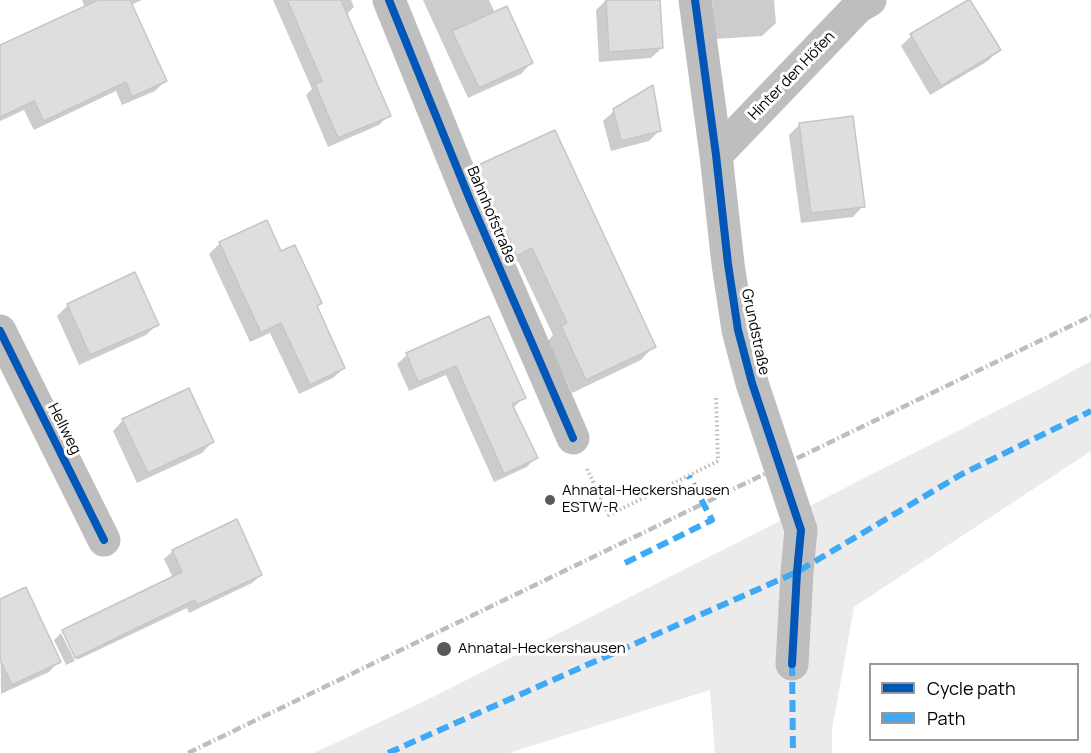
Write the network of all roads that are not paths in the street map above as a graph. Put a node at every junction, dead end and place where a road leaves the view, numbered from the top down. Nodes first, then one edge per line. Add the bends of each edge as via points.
1 (389, 0) edge
2 (695, 0) edge
3 (870, 0) edge
4 (716, 155) junction
5 (0, 332) edge
6 (573, 438) road end
7 (104, 540) dead end
8 (792, 664) dead end

1 - 6 street, Bahnhofstraße
2 - 4 street, Grundstraße
3 - 4 street, Hinter den Höfen via 858,7
4 - 8 street, Grundstraße via 738,330 801,530
5 - 7 street, Hellweg

